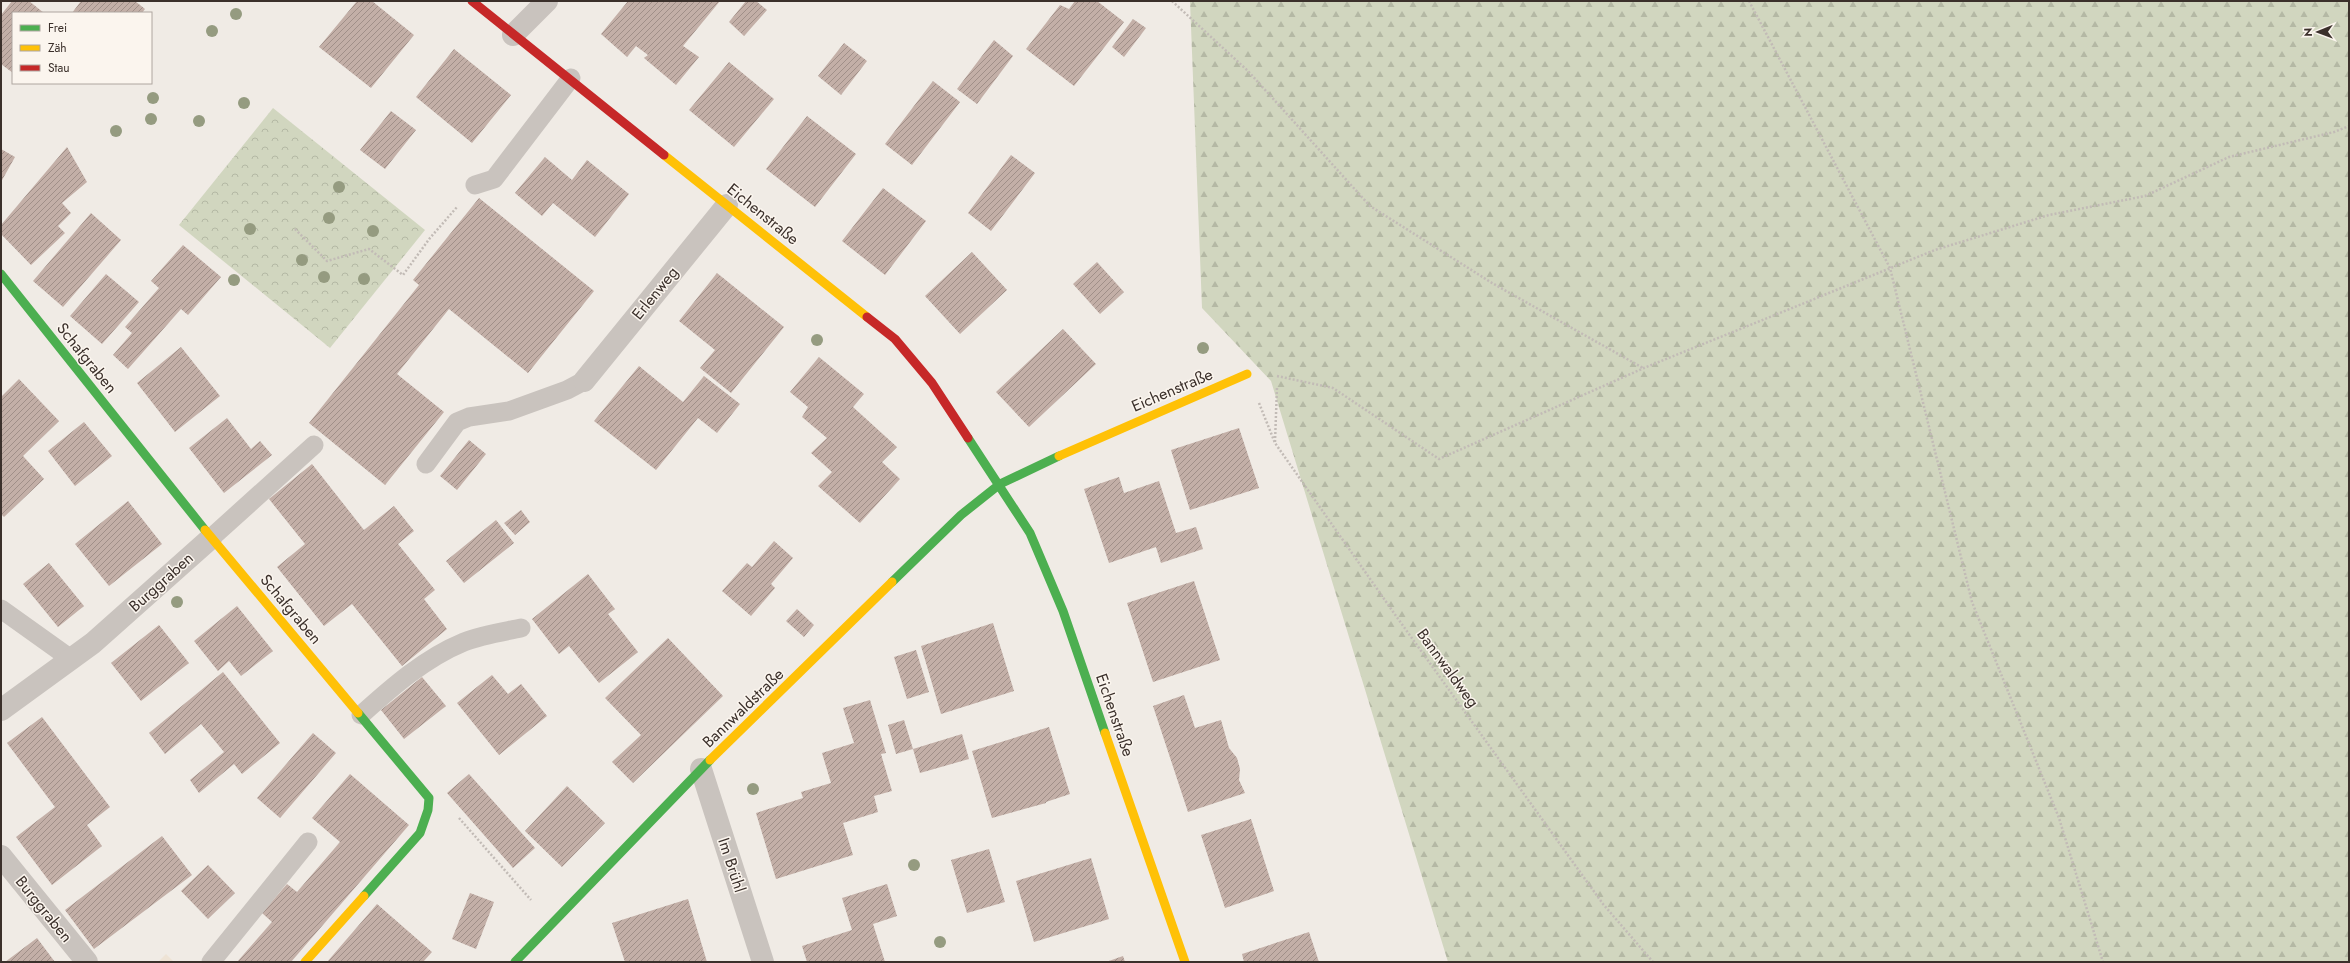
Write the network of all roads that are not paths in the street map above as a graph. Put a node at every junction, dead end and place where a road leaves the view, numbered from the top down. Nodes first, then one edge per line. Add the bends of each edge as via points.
1 (472, 1) edge
2 (547, 1) edge
3 (513, 35) junction
4 (571, 78) junction
5 (475, 186) road end
6 (727, 205) junction
7 (1, 274) edge
8 (1247, 374) road end
9 (584, 382) joint
10 (314, 445) dead end
11 (426, 464) dead end
12 (1000, 484) junction
13 (211, 538) junction
14 (1, 609) edge
15 (521, 628) dead end
16 (71, 659) junction
17 (1, 710) edge
18 (361, 715) junction
19 (701, 769) junction
20 (308, 842) dead end
21 (1, 856) edge
22 (87, 962) edge
23 (211, 962) edge
24 (305, 962) edge
25 (515, 962) edge
26 (763, 962) edge
27 (1185, 962) edge

1 - 3 street, Eichenstraße
2 - 3 street
3 - 4 street, Eichenstraße
4 - 5 lane via 494,179
4 - 6 street, Eichenstraße
6 - 9 street, Erlenweg
6 - 12 street, Eichenstraße via 895,339 932,383
7 - 13 street, Schafgraben
8 - 12 street, Eichenstraße via 1044,462
9 - 11 lane via 509,411 469,417 457,422
10 - 13 lane, Burggraben
12 - 19 street, Bannwaldstraße via 960,516
12 - 27 street, Eichenstraße via 1030,533 1063,611
13 - 16 street, Burggraben via 93,643
13 - 18 street, Schafgraben
14 - 16 lane
15 - 18 lane via 464,642 436,657 406,676
16 - 17 street, Burggraben
18 - 24 street, Schafgraben via 429,798 428,810 420,833
19 - 25 street, Bannwaldstraße
19 - 26 street, Im Brühl
20 - 23 lane
21 - 22 street, Burggraben

